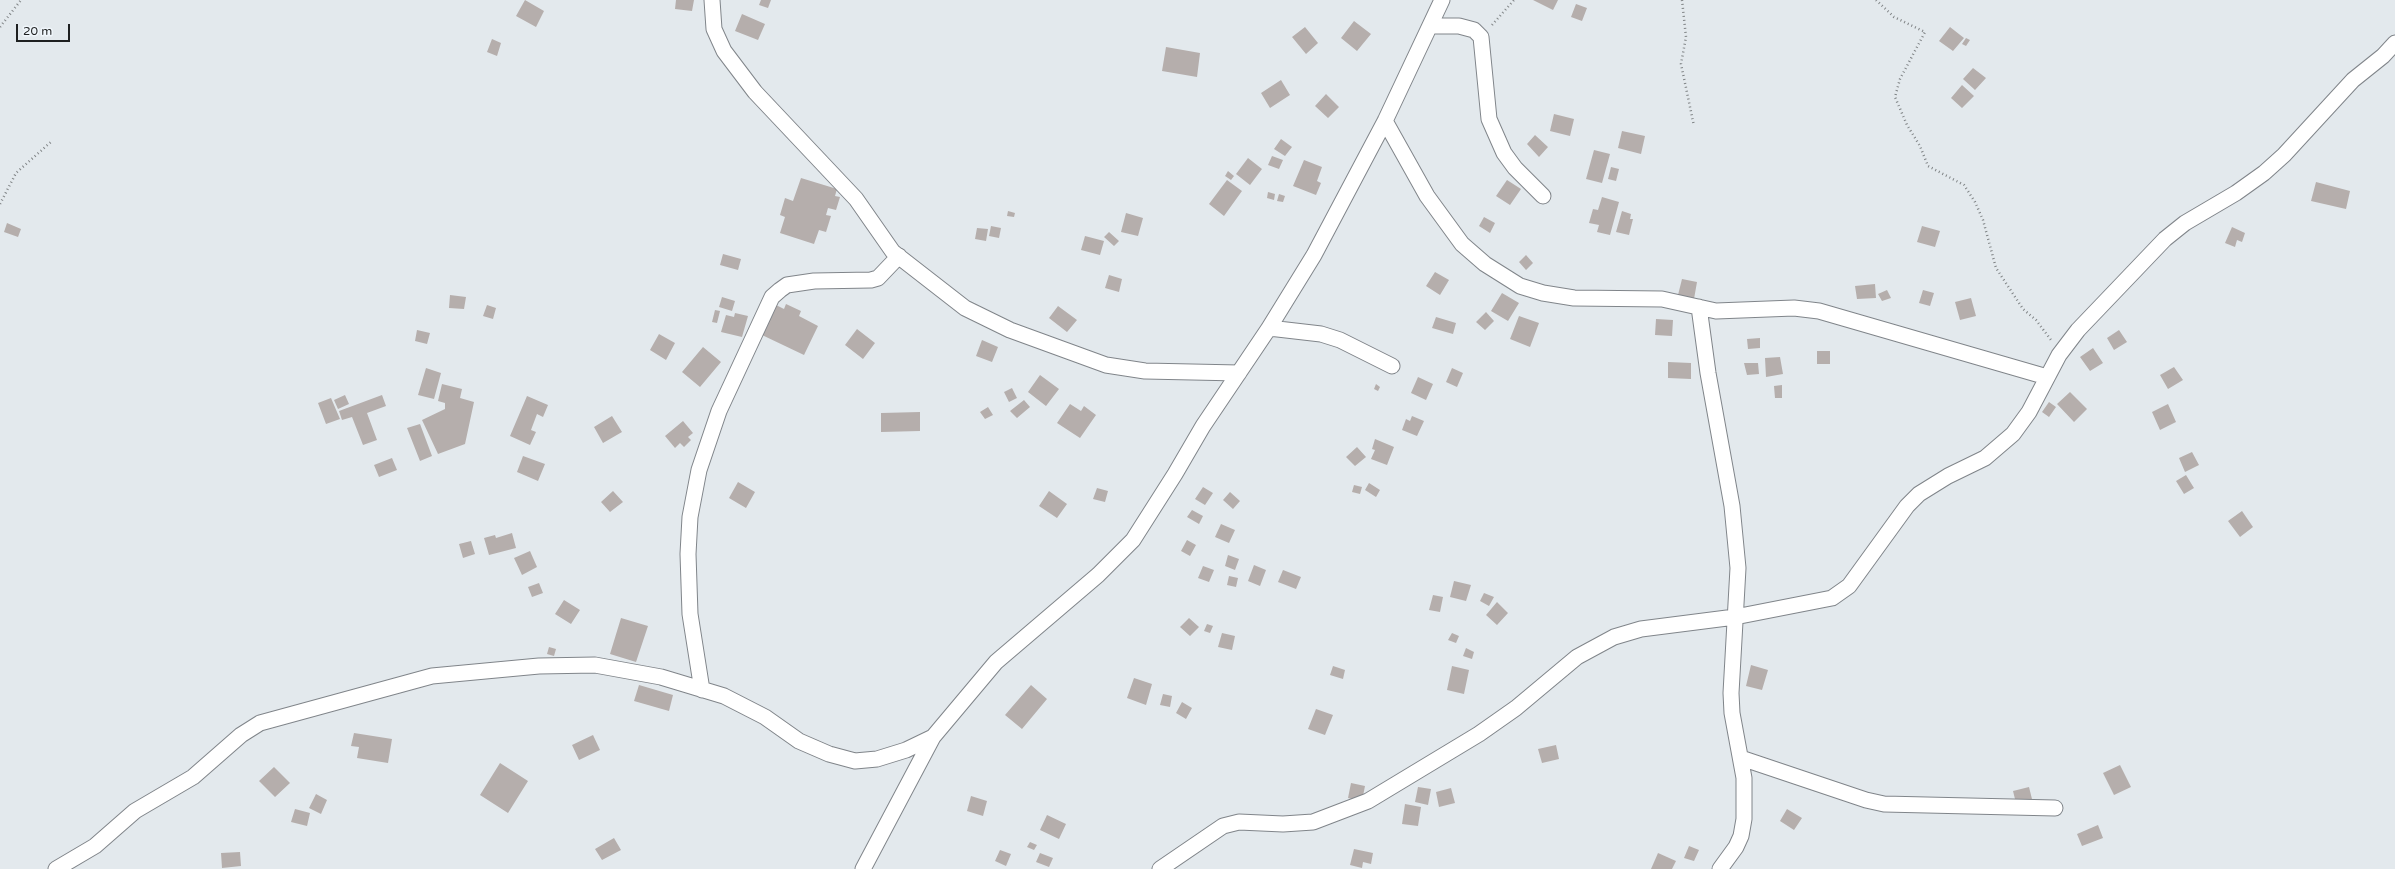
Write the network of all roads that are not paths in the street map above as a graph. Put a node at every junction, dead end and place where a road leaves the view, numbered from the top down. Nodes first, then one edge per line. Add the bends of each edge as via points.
1 (712, 0) edge
2 (1442, 0) edge
3 (1431, 26) junction
4 (2395, 43) edge
5 (1385, 121) junction
6 (1543, 196) dead end
7 (900, 256) junction
8 (1699, 307) junction
9 (1269, 328) junction
10 (1392, 366) dead end
11 (1239, 372) junction
12 (2047, 377) junction
13 (1735, 617) junction
14 (702, 690) junction
15 (933, 737) junction
16 (1741, 758) junction
17 (2055, 808) dead end
18 (56, 869) edge
19 (863, 869) edge
20 (1160, 869) edge
21 (1720, 869) edge

1 - 7 street via 714,29 724,51 755,92 856,199 893,252
2 - 3 street
3 - 5 street
3 - 6 street via 1459,26 1474,30 1481,37 1489,119 1511,163
4 - 12 street via 2353,80 2284,155 2264,173 2185,223 2165,239 2078,330 2059,355
5 - 8 street via 1427,196 1462,244 1485,264 1520,286 1574,298 1656,298
5 - 9 street via 1314,255
7 - 11 street via 965,308 1010,330 1106,365 1145,372
7 - 14 street via 878,278 871,280 814,281 787,285 780,290 772,297 725,398 699,470 690,517 690,614
8 - 12 street via 1716,310 1794,308 1819,311
8 - 13 street via 1736,538 1738,568
9 - 10 street via 1321,334 1340,340
9 - 11 street
11 - 15 street via 1133,540 1098,575 996,662
12 - 13 street via 2029,412 2013,434 1985,458 1919,494 1907,506 1849,586 1826,599
13 - 16 street via 1732,714
13 - 20 street via 1641,629 1614,637 1577,657 1516,708 1478,734 1368,801 1313,822 1240,822 1222,826
14 - 15 street via 724,696 765,717 799,742 855,761 877,759 906,750
14 - 18 street via 661,677 595,665 539,666 416,679 277,717 251,728 193,777 135,811 95,846
15 - 19 street
16 - 17 street via 1884,804
16 - 21 street via 1744,778 1744,819 1741,836

